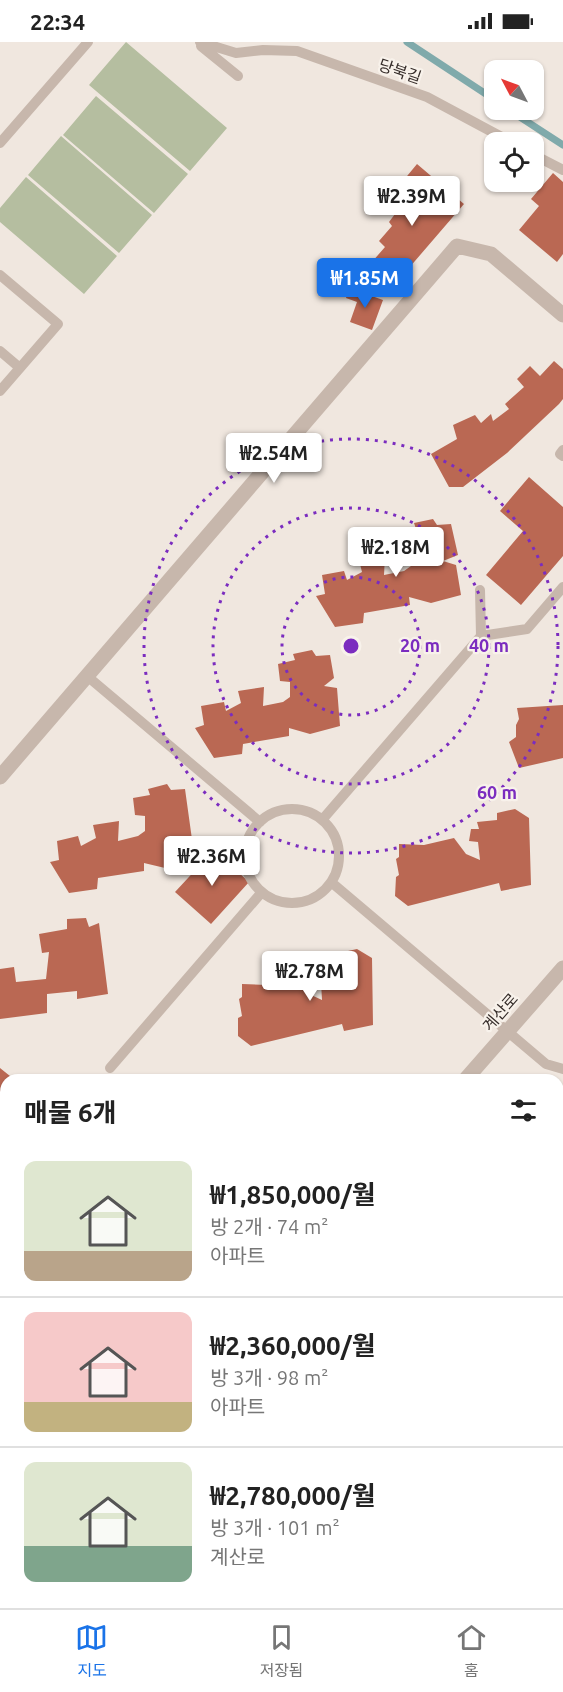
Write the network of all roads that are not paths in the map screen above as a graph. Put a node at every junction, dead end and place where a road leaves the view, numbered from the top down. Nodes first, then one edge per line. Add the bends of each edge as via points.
1 (88, 42) edge
2 (198, 42) edge
3 (238, 76) dead end
4 (492, 132) edge
5 (0, 143) edge
6 (544, 160) edge
7 (563, 170) edge
8 (0, 275) edge
9 (563, 315) edge
10 (0, 351) edge
11 (20, 368) junction
12 (0, 391) edge
13 (563, 450) edge
14 (563, 456) edge
15 (563, 587) edge
16 (480, 590) dead end
17 (481, 636) junction
18 (87, 676) junction
19 (0, 777) edge
20 (322, 820) junction
21 (260, 822) junction
22 (331, 882) junction
23 (262, 892) junction
24 (563, 968) edge
25 (508, 1031) junction
26 (110, 1068) dead end
27 (563, 1069) edge
28 (470, 1074) edge

1 - 5 lane
2 - 3 lane
2 - 4 lane, 당북길 via 236,53 297,51 427,97
6 - 7 lane
8 - 11 lane via 57,324
9 - 18 street via 491,254 457,246
10 - 11 lane
11 - 12 lane
13 - 14 lane
15 - 17 lane via 527,629
16 - 17 lane
17 - 20 lane
18 - 19 street
18 - 21 lane
20 - 21 lane via 302,810 286,809
20 - 22 lane via 336,838 339,853 338,868
21 - 23 lane via 245,850 246,866
22 - 23 lane via 321,894 307,901 276,900
22 - 25 lane
23 - 26 lane
24 - 25 street, 계산로
25 - 27 lane via 546,1064
25 - 28 street, 계산로

